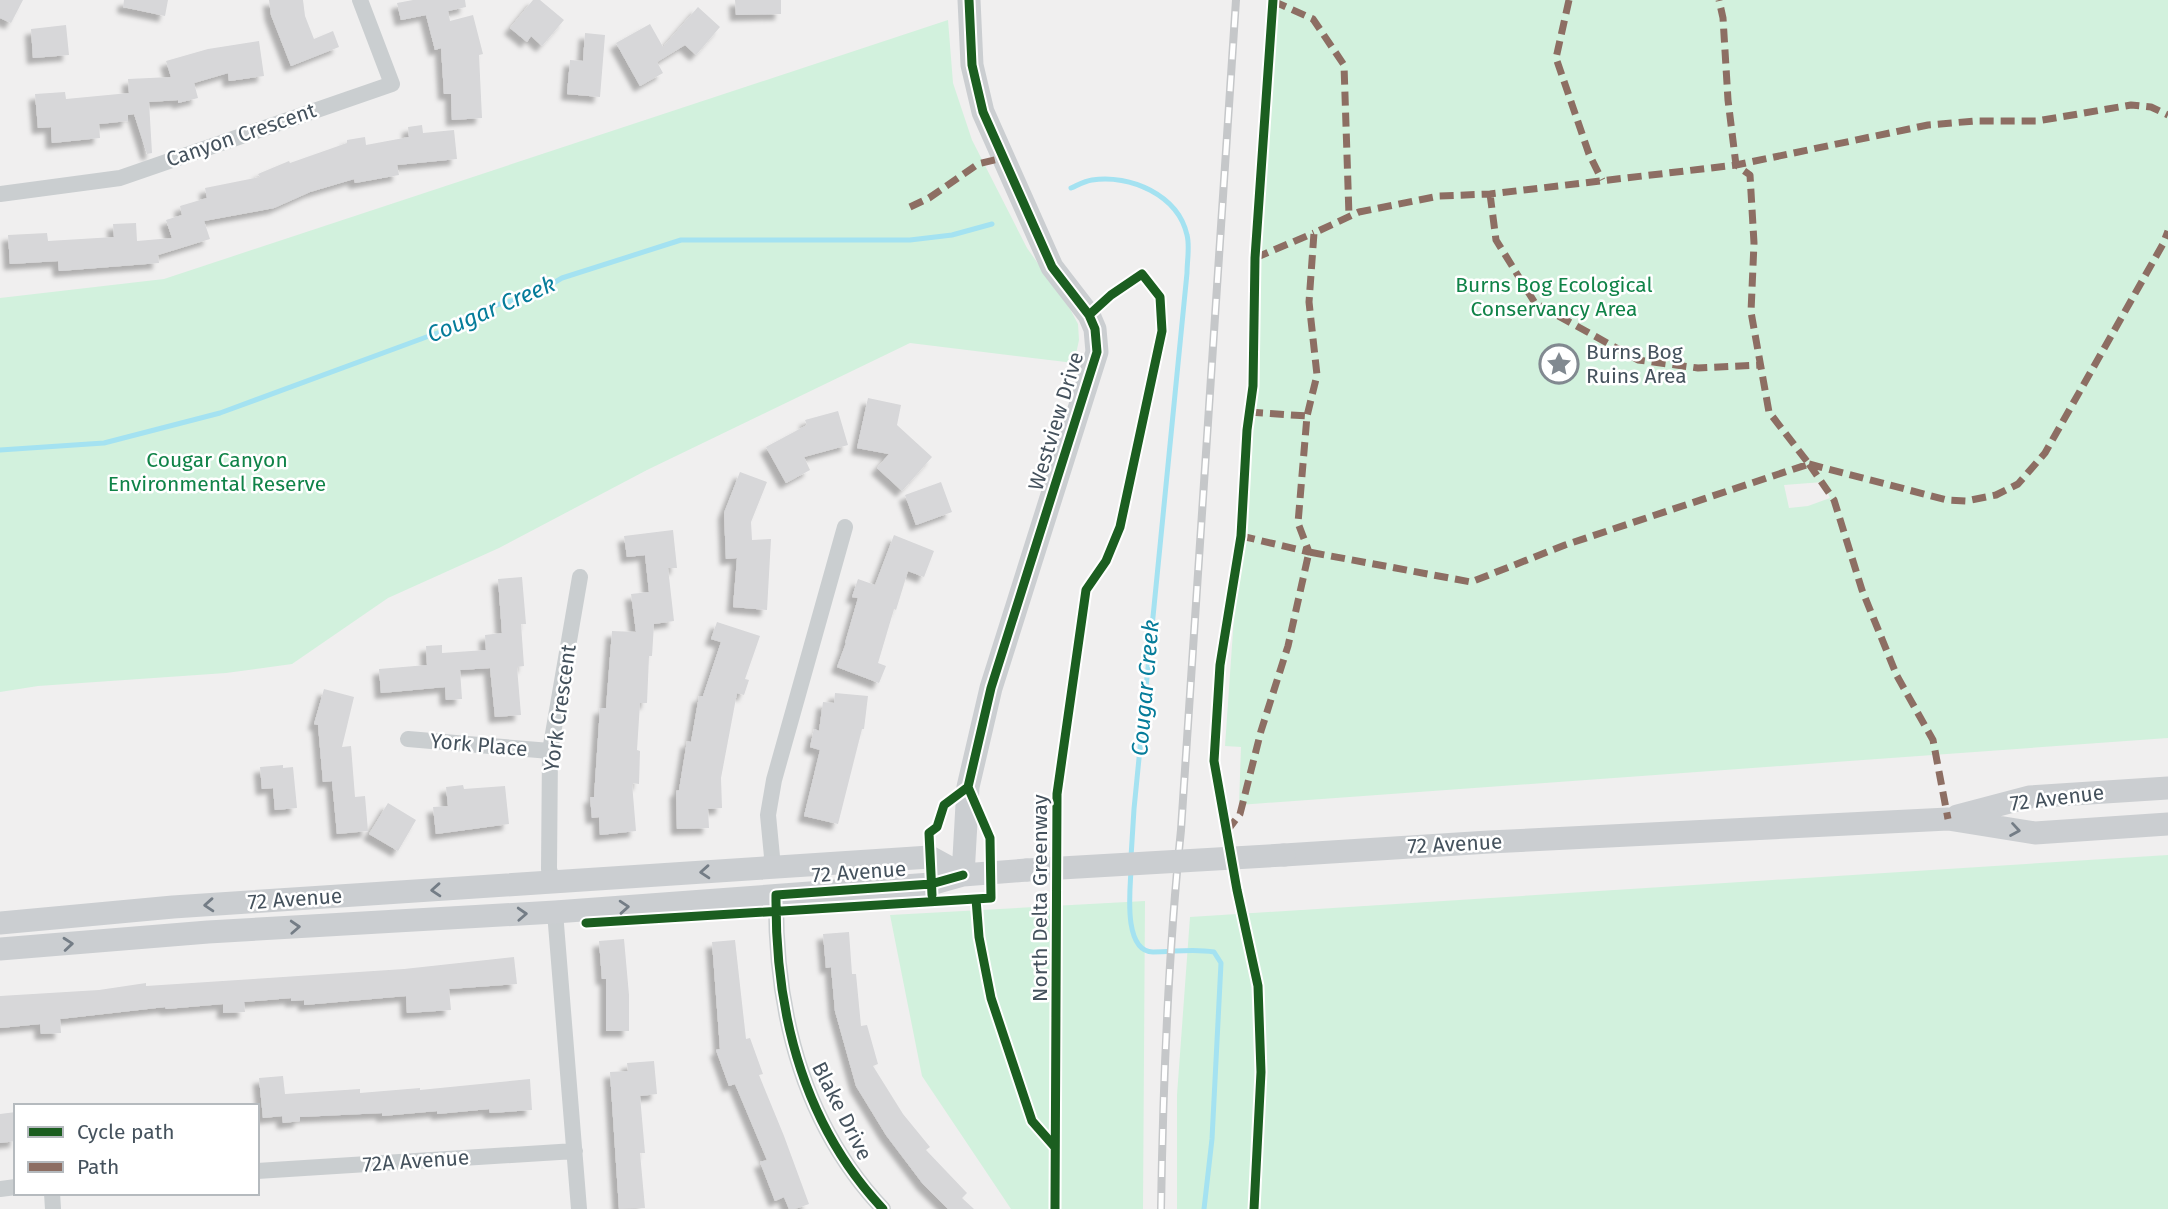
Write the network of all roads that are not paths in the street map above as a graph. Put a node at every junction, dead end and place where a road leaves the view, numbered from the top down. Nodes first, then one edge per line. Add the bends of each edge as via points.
1 (360, 0) edge
2 (969, 0) edge
3 (0, 194) edge
4 (845, 527) dead end
5 (580, 577) dead end
6 (408, 739) dead end
7 (550, 751) junction
8 (2168, 788) edge
9 (1948, 819) junction
10 (2168, 824) edge
11 (773, 867) junction
12 (963, 875) junction
13 (553, 882) junction
14 (776, 895) junction
15 (555, 912) junction
16 (0, 923) edge
17 (0, 949) edge
18 (575, 1151) junction
19 (259, 1171) edge
20 (873, 1206) edge
21 (579, 1209) edge

1 - 3 street, Canyon Crescent via 392,84 120,178
2 - 12 main road, Westview Drive via 972,65 983,112 1052,267 1089,315 1097,352 991,688 968,787
4 - 11 street via 774,780 768,815
5 - 7 street, York Crescent
6 - 7 street, York Place
7 - 13 street, York Crescent
8 - 9 main road, 72 Avenue via 2029,797
9 -> 10 main road, 72 Avenue via 2035,834
9 - 12 main road, 72 Avenue, bridge
11 - 12 main road, 72 Avenue via 930,857
11 -> 13 main road, 72 Avenue
12 - 14 main road, 72 Avenue via 931,884
13 -> 16 main road, 72 Avenue
15 -> 14 main road, 72 Avenue
14 - 20 street, Blake Drive via 786,1021 797,1063 840,1156
17 -> 15 main road, 72 Avenue
15 - 18 street
18 - 19 street, 72A Avenue
18 - 21 street

